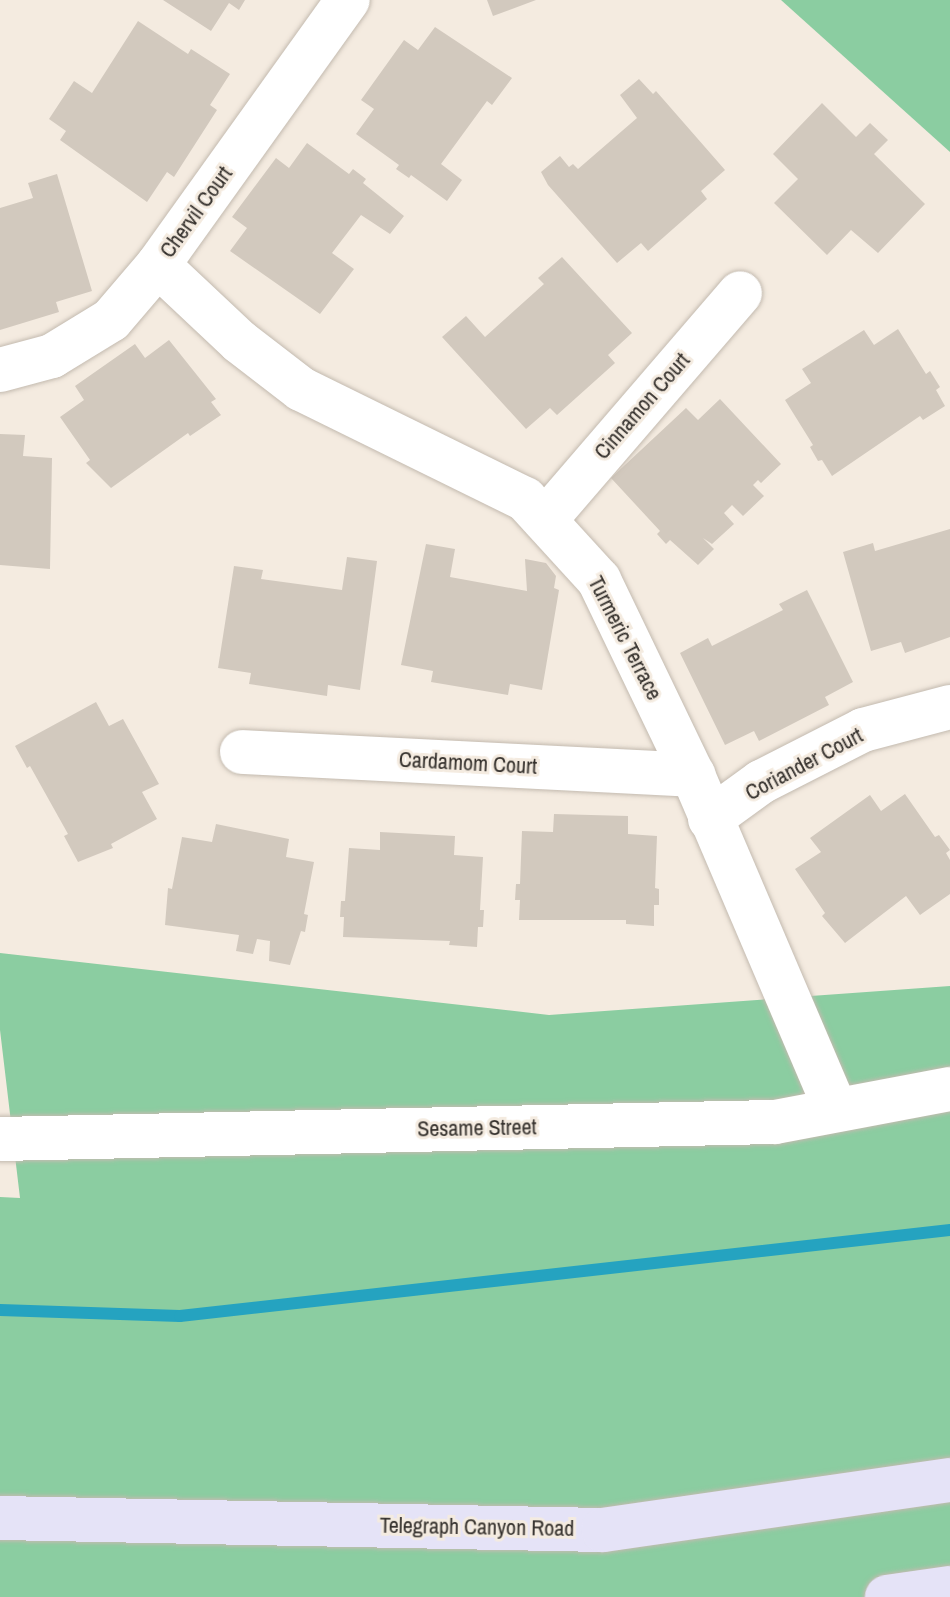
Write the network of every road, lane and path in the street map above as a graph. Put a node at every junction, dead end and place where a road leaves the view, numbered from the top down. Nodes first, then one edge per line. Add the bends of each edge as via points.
1 (348, 0) edge
2 (158, 265) junction
3 (740, 293) dead end
4 (0, 370) edge
5 (545, 520) junction
6 (950, 707) edge
7 (242, 752) dead end
8 (693, 775) junction
9 (710, 819) junction
10 (950, 1089) edge
11 (835, 1108) junction
12 (0, 1139) edge
13 (950, 1480) edge
14 (0, 1518) edge
15 (950, 1588) edge
16 (887, 1597) edge

1 - 2 street, Chervil Court
2 - 4 street, Chervil Court via 93,334 52,356
2 - 5 street, Turmeric Terrace via 240,342 301,389 525,499
3 - 5 street, Cinnamon Court
5 - 8 street, Turmeric Terrace via 599,580
6 - 9 street, Coriander Court via 863,730 761,782
7 - 8 street, Cardamom Court
8 - 9 street, Turmeric Terrace
9 - 11 street, Turmeric Terrace
10 - 11 street, Sesame Street
11 - 12 street, Sesame Street via 775,1122
13 - 14 main road, Telegraph Canyon Road via 603,1530
15 - 16 main road

